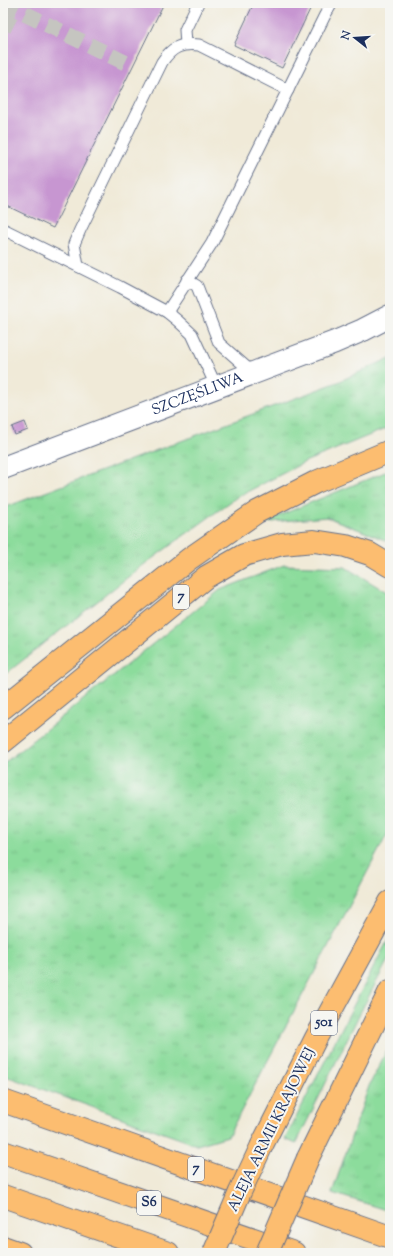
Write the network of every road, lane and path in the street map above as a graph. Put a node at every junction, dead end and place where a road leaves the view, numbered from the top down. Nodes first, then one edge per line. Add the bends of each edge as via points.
1 (198, 3) edge
2 (332, 3) edge
3 (186, 44) junction
4 (288, 90) junction
5 (3, 229) edge
6 (78, 266) junction
7 (187, 280) junction
8 (167, 312) junction
9 (390, 316) edge
10 (253, 373) junction
11 (216, 386) junction
12 (390, 451) edge
13 (3, 468) edge
14 (390, 566) edge
15 (3, 708) edge
16 (3, 742) edge
17 (390, 902) edge
18 (390, 993) edge
19 (3, 1101) edge
20 (3, 1152) edge
21 (3, 1196) edge
22 (390, 1237) edge
23 (3, 1247) edge
24 (20, 1253) edge
25 (168, 1253) edge
26 (214, 1253) edge
27 (267, 1253) edge
28 (294, 1253) edge

1 - 3 lane via 185,30
2 - 4 lane
3 - 4 lane via 199,45
3 - 6 lane via 169,52 162,62 100,188 74,244
4 - 7 lane via 212,243
5 - 6 lane
6 - 8 lane
7 - 8 lane
7 - 10 lane via 197,286 219,343
8 - 11 lane via 192,334
9 - 10 street, SZCZĘŚLIWA via 342,339
10 - 11 street, SZCZĘŚLIWA
11 - 13 street, SZCZĘŚLIWA
12 - 15 main road via 316,482 257,512 189,558
14 - 16 main road, 7 via 370,554 346,546 314,541 282,544 244,555 206,577
17 - 26 main road, ALEJA ARMII KRAJOWEJ / 501, bridge via 316,1038 262,1145
18 - 27 main road, bridge via 308,1158
19 - 22 main road, 7
20 - 28 main road, S6
21 - 25 main road
23 - 24 main road

